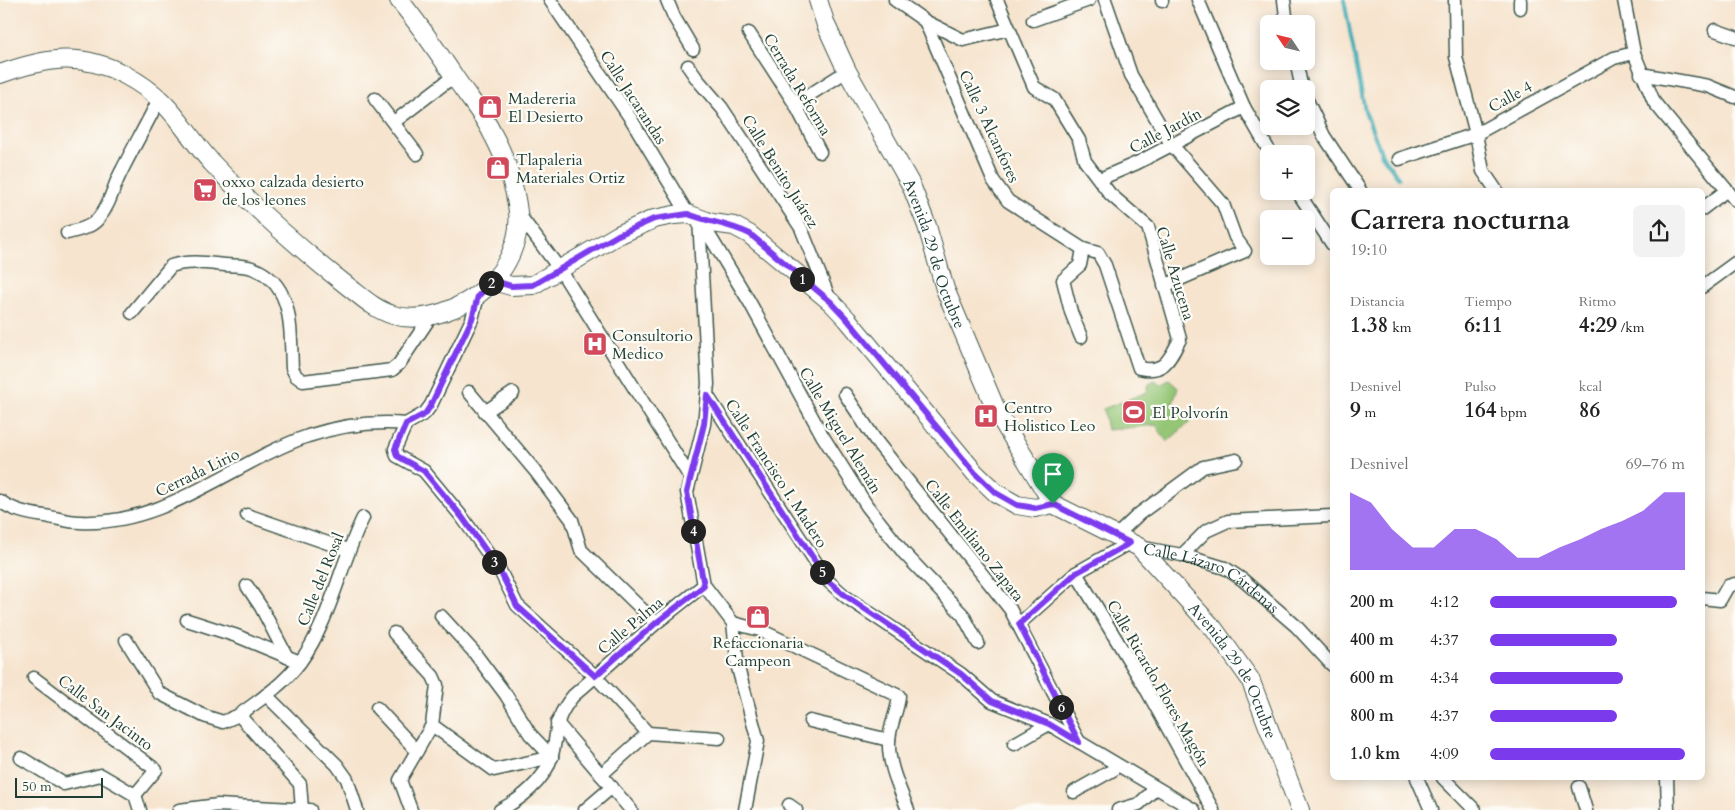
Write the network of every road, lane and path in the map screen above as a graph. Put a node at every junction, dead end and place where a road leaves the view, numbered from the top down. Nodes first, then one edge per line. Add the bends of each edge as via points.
1 (399, 0) edge
2 (550, 0) edge
3 (667, 0) edge
4 (819, 0) edge
5 (895, 0) edge
6 (997, 0) edge
7 (1089, 0) edge
8 (1105, 0) edge
9 (1198, 0) edge
10 (1284, 0) edge
11 (1455, 0) edge
12 (1624, 0) edge
13 (1286, 15) edge
14 (1034, 20) dead end
15 (926, 21) junction
16 (1009, 29) junction
17 (1715, 30) dead end
18 (749, 33) dead end
19 (1735, 37) edge
20 (693, 49) dead end
21 (1634, 53) junction
22 (688, 66) dead end
23 (847, 71) junction
24 (0, 74) edge
25 (1641, 74) junction
26 (454, 76) junction
27 (1735, 97) edge
28 (160, 98) junction
29 (375, 99) dead end
30 (796, 104) junction
31 (1244, 107) junction
32 (1315, 117) edge
33 (394, 122) junction
34 (1476, 134) junction
35 (1171, 144) junction
36 (1266, 145) edge
37 (820, 152) dead end
38 (417, 154) dead end
39 (1399, 159) dead end
40 (1100, 179) junction
41 (1359, 188) edge
42 (1495, 188) edge
43 (1731, 195) edge
44 (1303, 200) edge
45 (1705, 208) edge
46 (518, 213) junction
47 (693, 216) junction
48 (67, 233) dead end
49 (1330, 241) edge
50 (1083, 249) junction
51 (1735, 263) edge
52 (561, 270) junction
53 (494, 281) junction
54 (1705, 285) edge
55 (1164, 286) junction
56 (478, 296) junction
57 (831, 302) junction
58 (132, 313) dead end
59 (433, 313) junction
60 (1081, 337) dead end
61 (1139, 368) joint
62 (469, 392) dead end
63 (512, 393) dead end
64 (845, 394) dead end
65 (707, 395) junction
66 (485, 412) junction
67 (406, 424) junction
68 (1236, 460) dead end
69 (690, 477) junction
70 (0, 501) edge
71 (1053, 504) junction
72 (248, 515) dead end
73 (1330, 516) edge
74 (363, 518) dead end
75 (1128, 542) junction
76 (348, 550) junction
77 (1182, 555) junction
78 (1076, 573) junction
79 (1735, 584) edge
80 (247, 586) dead end
81 (704, 586) junction
82 (1705, 598) edge
83 (441, 616) dead end
84 (187, 620) dead end
85 (656, 623) junction
86 (733, 623) junction
87 (1019, 624) junction
88 (394, 633) dead end
89 (126, 640) dead end
90 (978, 643) dead end
91 (287, 657) junction
92 (300, 662) junction
93 (1330, 663) edge
94 (595, 676) junction
95 (34, 678) dead end
96 (266, 695) junction
97 (377, 708) dead end
98 (239, 715) junction
99 (810, 721) dead end
100 (557, 723) junction
101 (1049, 724) junction
102 (432, 725) junction
103 (648, 733) junction
104 (719, 738) dead end
105 (889, 740) junction
106 (1079, 742) junction
107 (1014, 744) dead end
108 (417, 751) junction
109 (552, 756) junction
110 (21, 758) dead end
111 (1116, 764) junction
112 (602, 775) junction
113 (1418, 780) edge
114 (1445, 780) edge
115 (1667, 780) edge
116 (1579, 786) dead end
117 (612, 788) junction
118 (1156, 788) junction
119 (1074, 792) dead end
120 (135, 795) junction
121 (140, 810) edge
122 (179, 810) edge
123 (302, 810) edge
124 (310, 810) edge
125 (358, 810) edge
126 (411, 810) edge
127 (500, 810) edge
128 (585, 810) edge
129 (631, 810) edge
130 (745, 810) edge
131 (908, 810) edge
132 (1118, 810) edge
133 (1194, 810) edge
134 (1213, 810) edge
135 (1300, 810) edge
136 (1431, 810) edge
137 (1475, 810) edge
138 (1586, 810) edge
139 (1668, 810) edge

1 - 26 street
2 - 47 street, Calle Jacarandas
3 - 20 street
4 - 23 street, Avenida 29 de Octubre via 826,25
5 - 15 street
6 - 16 street, Calle Azucena
7 - 14 street
8 - 35 street via 1131,75
9 - 31 street
10 - 13 street
11 - 34 street via 1456,57
12 - 21 street
15 - 16 street via 963,40
15 - 50 street, Calle 3 Alcanfores via 993,180 1008,201
16 - 40 street, Calle Azucena via 1034,87 1054,99 1079,140 1085,161
17 - 19 street
18 - 30 street, Cerrada Reforma
21 - 25 street
21 - 34 street, Calle 4 via 1614,58
22 - 57 street, Calle Benito Juárez via 722,108 801,228
23 - 30 street
23 - 71 street, Avenida 29 de Octubre via 911,185 927,226 945,290 998,414
24 - 28 street via 45,60 79,60 111,68
25 - 27 street via 1708,86
25 - 43 street via 1654,102
26 - 33 street
26 - 46 street via 492,133 513,188
28 - 48 street via 98,219 83,229
28 - 59 street via 211,161 268,219 326,269 381,310 404,317
29 - 33 street
30 - 37 street, Cerrada Reforma
31 - 35 street, Calle Jardín
31 - 36 street
32 - 41 street
33 - 38 street
34 - 39 street, Calle 4
34 - 42 street via 1483,171
35 - 40 street, Calle Jardín
35 - 55 street via 1223,204 1235,237 1245,252
40 - 55 street, Calle Azucena via 1110,194 1148,227
43 - 45 street
44 - 49 street
46 - 52 street
46 - 53 street via 518,232 512,251
47 - 52 street via 654,219
47 - 57 street via 734,226 750,234
47 - 65 street
47 - 90 street, Calle Miguel Alemán via 749,301 822,434 867,506 904,553 963,615
50 - 60 street via 1080,266 1063,280 1070,312
50 - 61 street, Calle 3 Alcanfores via 1098,253 1105,265
51 - 54 street
52 - 53 street via 533,285 511,286
52 - 69 street
53 - 56 street
55 - 61 street, Calle Azucena via 1180,339 1163,366 1150,370
56 - 59 street via 453,309
56 - 67 street via 472,319 431,405 425,414
57 - 71 street via 975,473 996,493 1017,505 1035,508
58 - 59 street via 171,266 192,262 251,268 274,282 280,290 288,311 292,368 303,381 392,370
62 - 66 street
63 - 66 street
64 - 87 street, Calle Emiliano Zapata via 876,441
65 - 69 street via 704,424
65 - 101 street, Calle Francisco I. Madero via 828,581 961,674 992,701
66 - 85 street via 572,520 581,550
67 - 70 street, Cerrada Lirio via 385,422 307,437 191,496 162,508 118,519 80,522 25,513
67 - 94 street via 395,449 397,456 424,471 462,517 499,569 517,606
68 - 75 street via 1203,467 1139,514
69 - 81 street via 687,492 690,521
71 - 75 street, Calle Lázaro Cárdenas
72 - 76 street
73 - 77 street via 1228,520 1206,531
74 - 76 street, Calle del Rosal
75 - 77 street, Calle Lázaro Cárdenas
75 - 78 street
75 - 135 street, Avenida 29 de Octubre via 1214,629 1250,679
76 - 92 street, Calle del Rosal via 320,627
77 - 93 street, Calle Lázaro Cárdenas via 1225,568 1244,580 1296,626
78 - 87 street
78 - 134 street, Calle Ricardo Flores Magón via 1145,687
79 - 82 street via 1728,586 1720,600
80 - 91 street via 262,607
81 - 85 street, Calle Palma
81 - 86 street
83 - 109 street via 473,651 530,734
84 - 91 street
85 - 94 street, Calle Palma
86 - 105 street via 760,630 899,696
86 - 130 street via 738,668 758,741
87 - 106 street, Calle Emiliano Zapata
88 - 102 street via 433,676 437,685
89 - 98 street via 159,693 223,722
91 - 92 street
92 - 96 street, Calle del Rosal
94 - 100 street, Calle Palma via 573,696 561,711
94 - 103 street
95 - 120 street, Calle San Jacinto via 156,770
96 - 98 street, Calle del Rosal
96 - 125 street via 337,765
97 - 108 street
98 - 123 street via 300,784
99 - 105 street
100 - 109 street, Calle Palma
100 - 112 street
101 - 106 street, Calle Francisco I. Madero
101 - 107 street
102 - 108 street
102 - 109 street via 494,770
103 - 104 street
103 - 112 street
105 - 131 street via 890,757
106 - 111 street, Calle Francisco I. Madero
108 - 126 street via 400,780
109 - 127 street, Calle Palma via 547,769 530,788
110 - 120 street via 64,784 101,775
111 - 118 street, Calle Francisco I. Madero
111 - 119 street via 1113,770
112 - 117 street
113 - 136 street
114 - 137 street
115 - 139 street
116 - 138 street
117 - 128 street
117 - 129 street
118 - 132 street via 1139,804
118 - 133 street, Calle Francisco I. Madero
120 - 121 street
122 - 123 street via 218,805
123 - 124 street

